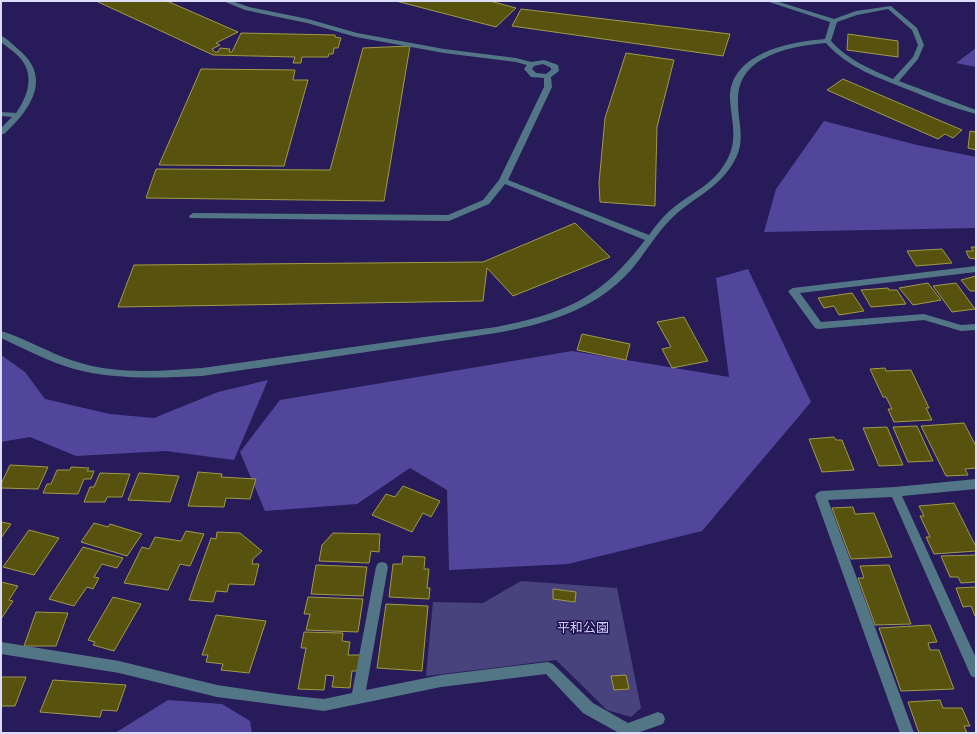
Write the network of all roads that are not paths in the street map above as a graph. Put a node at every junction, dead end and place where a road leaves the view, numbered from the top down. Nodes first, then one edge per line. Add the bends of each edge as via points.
1 (226, 1) edge
2 (769, 1) edge
3 (834, 21) junction
4 (1, 38) edge
5 (828, 41) junction
6 (531, 64) junction
7 (547, 76) junction
8 (894, 82) junction
9 (976, 112) edge
10 (1, 114) edge
11 (19, 115) junction
12 (1, 132) edge
13 (504, 181) junction
14 (193, 216) dead end
15 (649, 238) junction
16 (976, 269) edge
17 (976, 327) edge
18 (1, 334) edge
19 (976, 484) edge
20 (895, 492) junction
21 (382, 567) dead end
22 (1, 648) edge
23 (976, 672) edge
24 (358, 698) junction
25 (658, 719) dead end
26 (907, 733) edge

1 - 6 street via 247,9 308,21 356,35
2 - 3 street
3 - 5 street
3 - 8 street via 856,13 889,7 915,29 921,45 916,58
4 - 11 street via 24,58 31,70 33,82 29,98
5 - 8 street via 839,54
5 - 15 street via 776,50 745,69 736,82 734,97 738,144 729,165 716,183 670,215
6 - 7 street via 528,69 531,74
6 - 7 street via 544,62 555,67 555,71
7 - 13 street via 548,87
8 - 9 street
10 - 11 street
11 - 12 street
13 - 14 street via 486,202 449,218
13 - 15 street
15 - 18 street via 622,275 581,305 530,324 496,330 202,372 162,375 92,369 58,360
16 - 17 street via 793,291 818,326 924,317 961,328
19 - 20 street
20 - 23 street
20 - 26 street via 821,496
21 - 24 street
22 - 24 street via 119,667 217,691 285,701 324,705
24 - 25 street via 441,681 548,668 588,708 627,730

